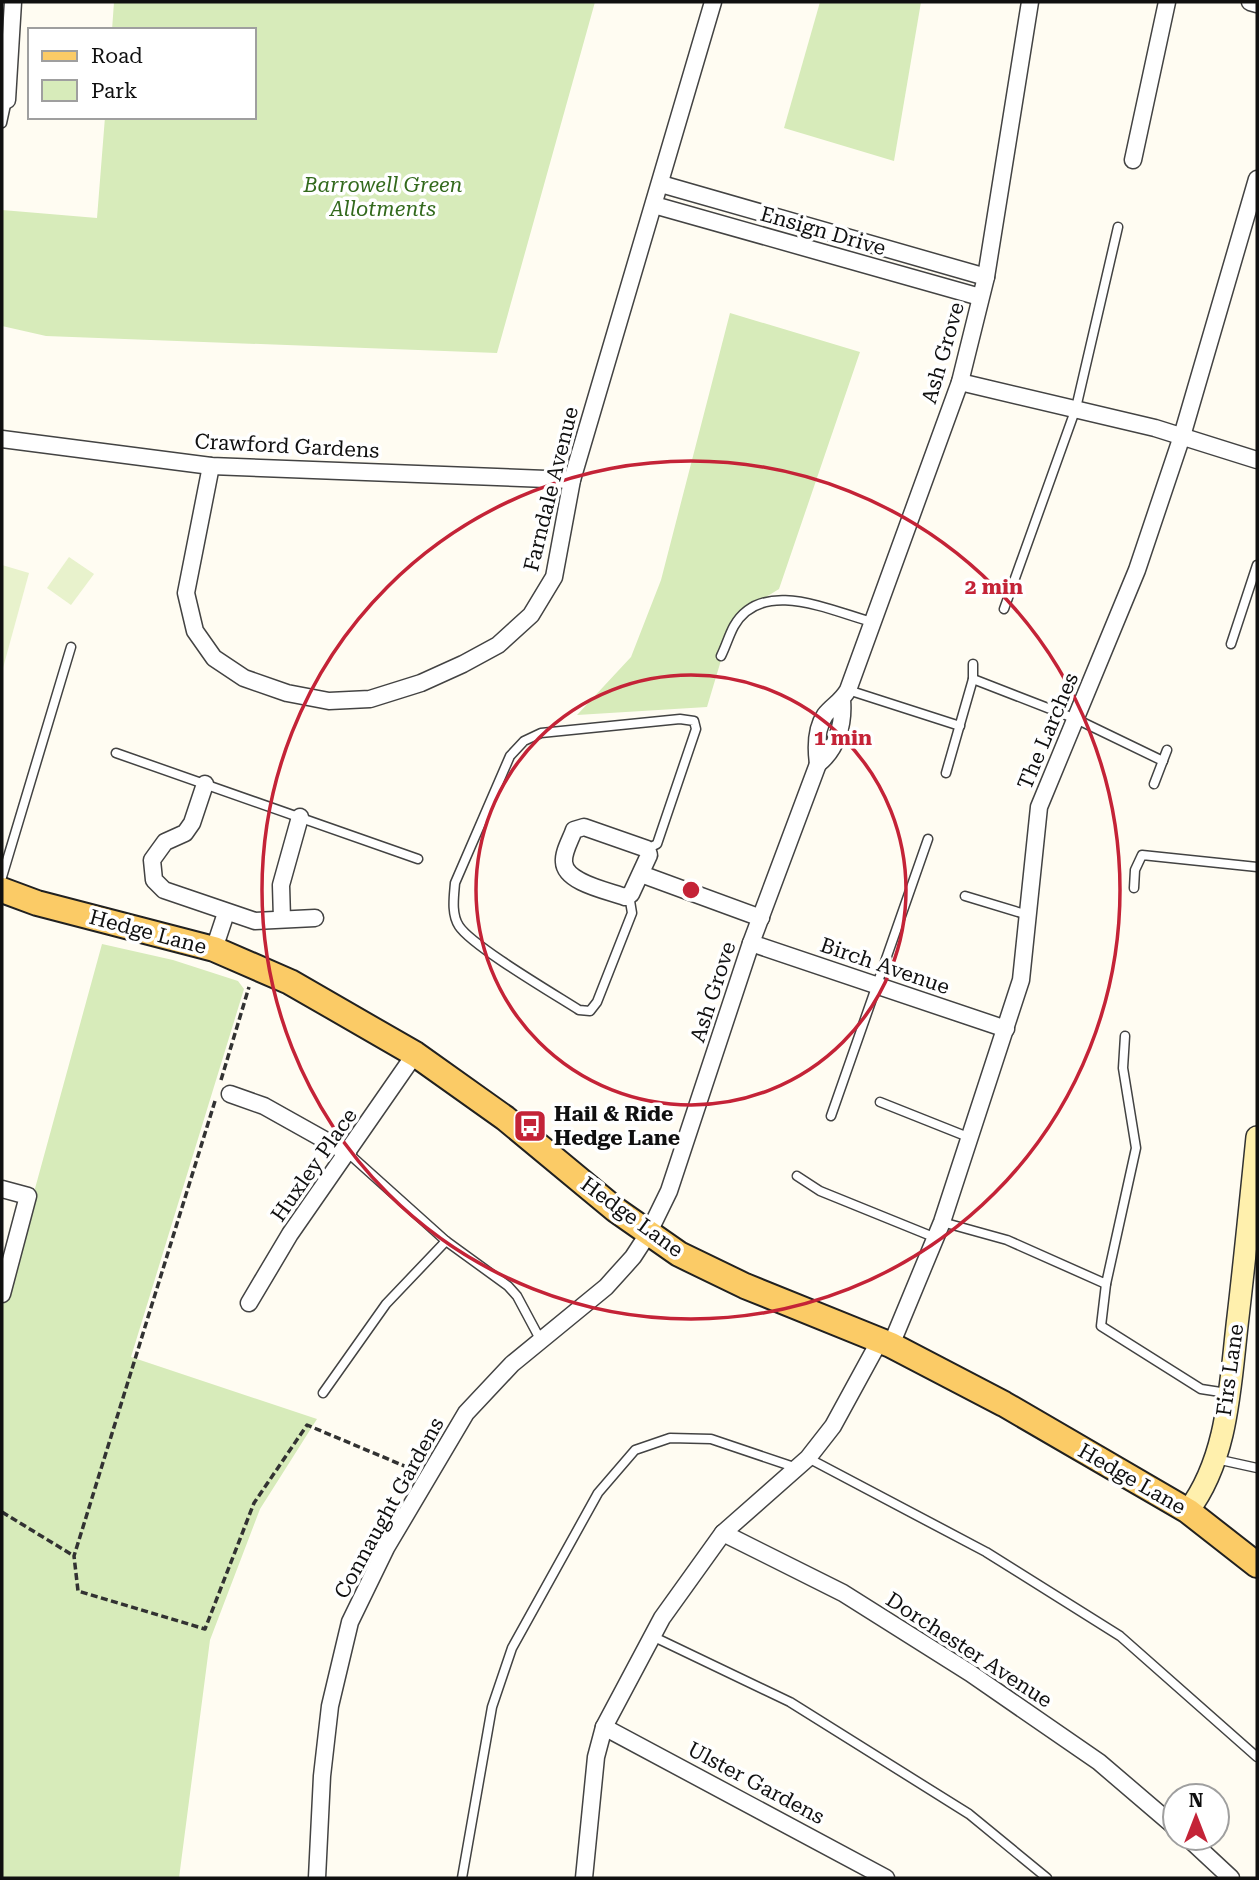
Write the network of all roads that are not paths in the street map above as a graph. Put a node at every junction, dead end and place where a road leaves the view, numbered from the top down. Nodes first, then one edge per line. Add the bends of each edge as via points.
1 (13, 2) edge
2 (713, 2) edge
3 (1030, 2) edge
4 (1167, 2) edge
5 (1250, 2) edge
6 (1257, 4) edge
7 (7, 100) joint
8 (2, 123) edge
9 (1133, 160) dead end
10 (1257, 183) edge
11 (660, 184) junction
12 (654, 205) junction
13 (1118, 227) dead end
14 (986, 277) junction
15 (980, 297) junction
16 (960, 382) junction
17 (1076, 408) junction
18 (1182, 436) junction
19 (2, 439) edge
20 (1257, 460) edge
21 (211, 466) junction
22 (572, 480) junction
23 (1257, 565) edge
24 (1004, 609) dead end
25 (872, 622) junction
26 (1231, 644) dead end
27 (71, 647) dead end
28 (722, 656) dead end
29 (973, 664) dead end
30 (973, 678) junction
31 (845, 695) junction
32 (1076, 719) junction
33 (960, 726) junction
34 (1167, 750) dead end
35 (116, 753) dead end
36 (1163, 761) junction
37 (946, 773) dead end
38 (205, 784) junction
39 (1154, 785) dead end
40 (300, 817) junction
41 (928, 839) dead end
42 (647, 849) junction
43 (418, 859) dead end
44 (1257, 867) edge
45 (641, 874) junction
46 (2, 877) edge
47 (1134, 888) dead end
48 (2, 890) edge
49 (629, 895) junction
50 (965, 896) dead end
51 (226, 913) junction
52 (1028, 915) junction
53 (316, 918) dead end
54 (761, 918) junction
55 (282, 919) junction
56 (751, 943) junction
57 (214, 949) junction
58 (878, 985) junction
59 (1006, 1029) junction
60 (1125, 1036) dead end
61 (415, 1054) junction
62 (230, 1094) dead end
63 (880, 1102) dead end
64 (831, 1116) dead end
65 (968, 1137) junction
66 (1257, 1137) edge
67 (348, 1153) junction
68 (1256, 1161) edge
69 (797, 1175) dead end
70 (2, 1188) edge
71 (942, 1222) junction
72 (648, 1234) junction
73 (936, 1238) junction
74 (446, 1241) junction
75 (1251, 1252) edge
76 (1106, 1284) junction
77 (2, 1294) edge
78 (249, 1303) dead end
79 (540, 1339) junction
80 (886, 1342) junction
81 (323, 1393) dead end
82 (1228, 1394) junction
83 (1216, 1459) junction
84 (802, 1463) junction
85 (1257, 1468) edge
86 (1188, 1511) junction
87 (723, 1533) junction
88 (1257, 1565) edge
89 (652, 1636) junction
90 (604, 1727) junction
91 (1257, 1757) edge
92 (1161, 1815) edge
93 (1203, 1852) edge
94 (317, 1878) edge
95 (462, 1878) edge
96 (584, 1878) edge
97 (886, 1878) edge
98 (1047, 1878) edge
99 (1231, 1878) edge

1 - 7 street
2 - 11 street, Farndale Avenue
3 - 14 street, Ash Grove
4 - 9 street
5 - 6 street
7 - 8 lane
10 - 18 street, The Larches
11 - 12 street, Farndale Avenue
11 - 14 street, Ensign Drive
12 - 15 street, Ensign Drive
12 - 22 street, Farndale Avenue
13 - 17 lane
14 - 15 street, Ash Grove
15 - 16 street, Ash Grove
16 - 17 street
16 - 25 street, Ash Grove
17 - 18 street
17 - 24 lane
18 - 20 street
18 - 32 street, The Larches via 1137,570
19 - 21 street, Crawford Gardens
21 - 22 street, Crawford Gardens
21 - 22 street, Farndale Avenue via 186,593 195,631 214,658 244,678 329,701 370,699 421,683 498,645 531,615 554,577
23 - 26 lane
25 - 28 lane via 786,599 769,600 744,613
25 - 31 street, Ash Grove
27 - 46 lane
29 - 30 lane
30 - 32 lane
30 - 33 lane
31 - 33 lane
31 - 54 street, Ash Grove via 843,720 829,757 818,764
32 - 36 lane
32 - 52 street, The Larches via 1039,807
33 - 37 lane
34 - 36 lane
35 - 38 lane
36 - 39 lane
38 - 40 lane
38 - 51 street via 192,823 165,842 152,860 154,880 164,890
40 - 43 lane
40 - 55 street via 281,885
41 - 58 lane
42 - 45 street
42 - 49 street via 584,827 575,830 563,860 575,878
42 - 49 lane via 657,845 696,729 694,721 541,733 510,755 455,883 453,905 458,925 475,941 579,1010 590,1011 632,913
44 - 47 lane via 1142,855
45 - 49 street
45 - 54 street
48 - 57 main road, Hedge Lane
50 - 52 lane
51 - 55 street via 255,921
51 - 57 street
52 - 59 street, The Larches via 1021,980
53 - 55 street
54 - 56 street, Ash Grove
56 - 58 street, Birch Avenue
56 - 72 street, Ash Grove via 669,1191
57 - 61 main road, Hedge Lane via 290,982
58 - 59 street, Birch Avenue
58 - 64 lane
59 - 65 street, The Larches
60 - 76 lane via 1123,1068 1136,1148
61 - 67 street, Huxley Place
61 - 72 main road, Hedge Lane via 505,1118
62 - 67 street via 264,1106
63 - 65 lane
65 - 71 street, The Larches
66 - 68 street, Firs Lane
67 - 74 lane
67 - 78 street, Huxley Place via 290,1234
68 - 75 street, Firs Lane
69 - 73 lane via 820,1191
70 - 77 street via 28,1196
71 - 73 street, The Larches
71 - 76 lane via 1007,1240
72 - 79 street, Connaught Gardens via 606,1287
72 - 80 main road, Hedge Lane via 745,1286
73 - 80 street, The Larches
74 - 79 lane via 508,1286
74 - 81 lane via 386,1304
75 - 82 street, Firs Lane
76 - 82 lane via 1101,1326 1201,1389
79 - 94 street, Connaught Gardens via 466,1413 386,1548 350,1622 330,1706
80 - 84 street, The Larches via 833,1426
80 - 86 main road, Hedge Lane via 1004,1404
82 - 83 street, Firs Lane
83 - 85 lane
83 - 86 street, Firs Lane via 1204,1490
84 - 87 street, The Larches
84 - 91 lane via 986,1552 1120,1636
84 - 95 lane via 711,1439 670,1438 635,1450 597,1493 508,1660 492,1707
86 - 88 main road, Hedge Lane
87 - 89 street, The Larches
87 - 92 street, Dorchester Avenue via 843,1593 970,1673 1099,1762
89 - 90 street, The Larches
89 - 98 lane via 790,1702 969,1814
90 - 96 street, The Larches via 596,1757
90 - 97 street, Ulster Gardens
93 - 99 street

